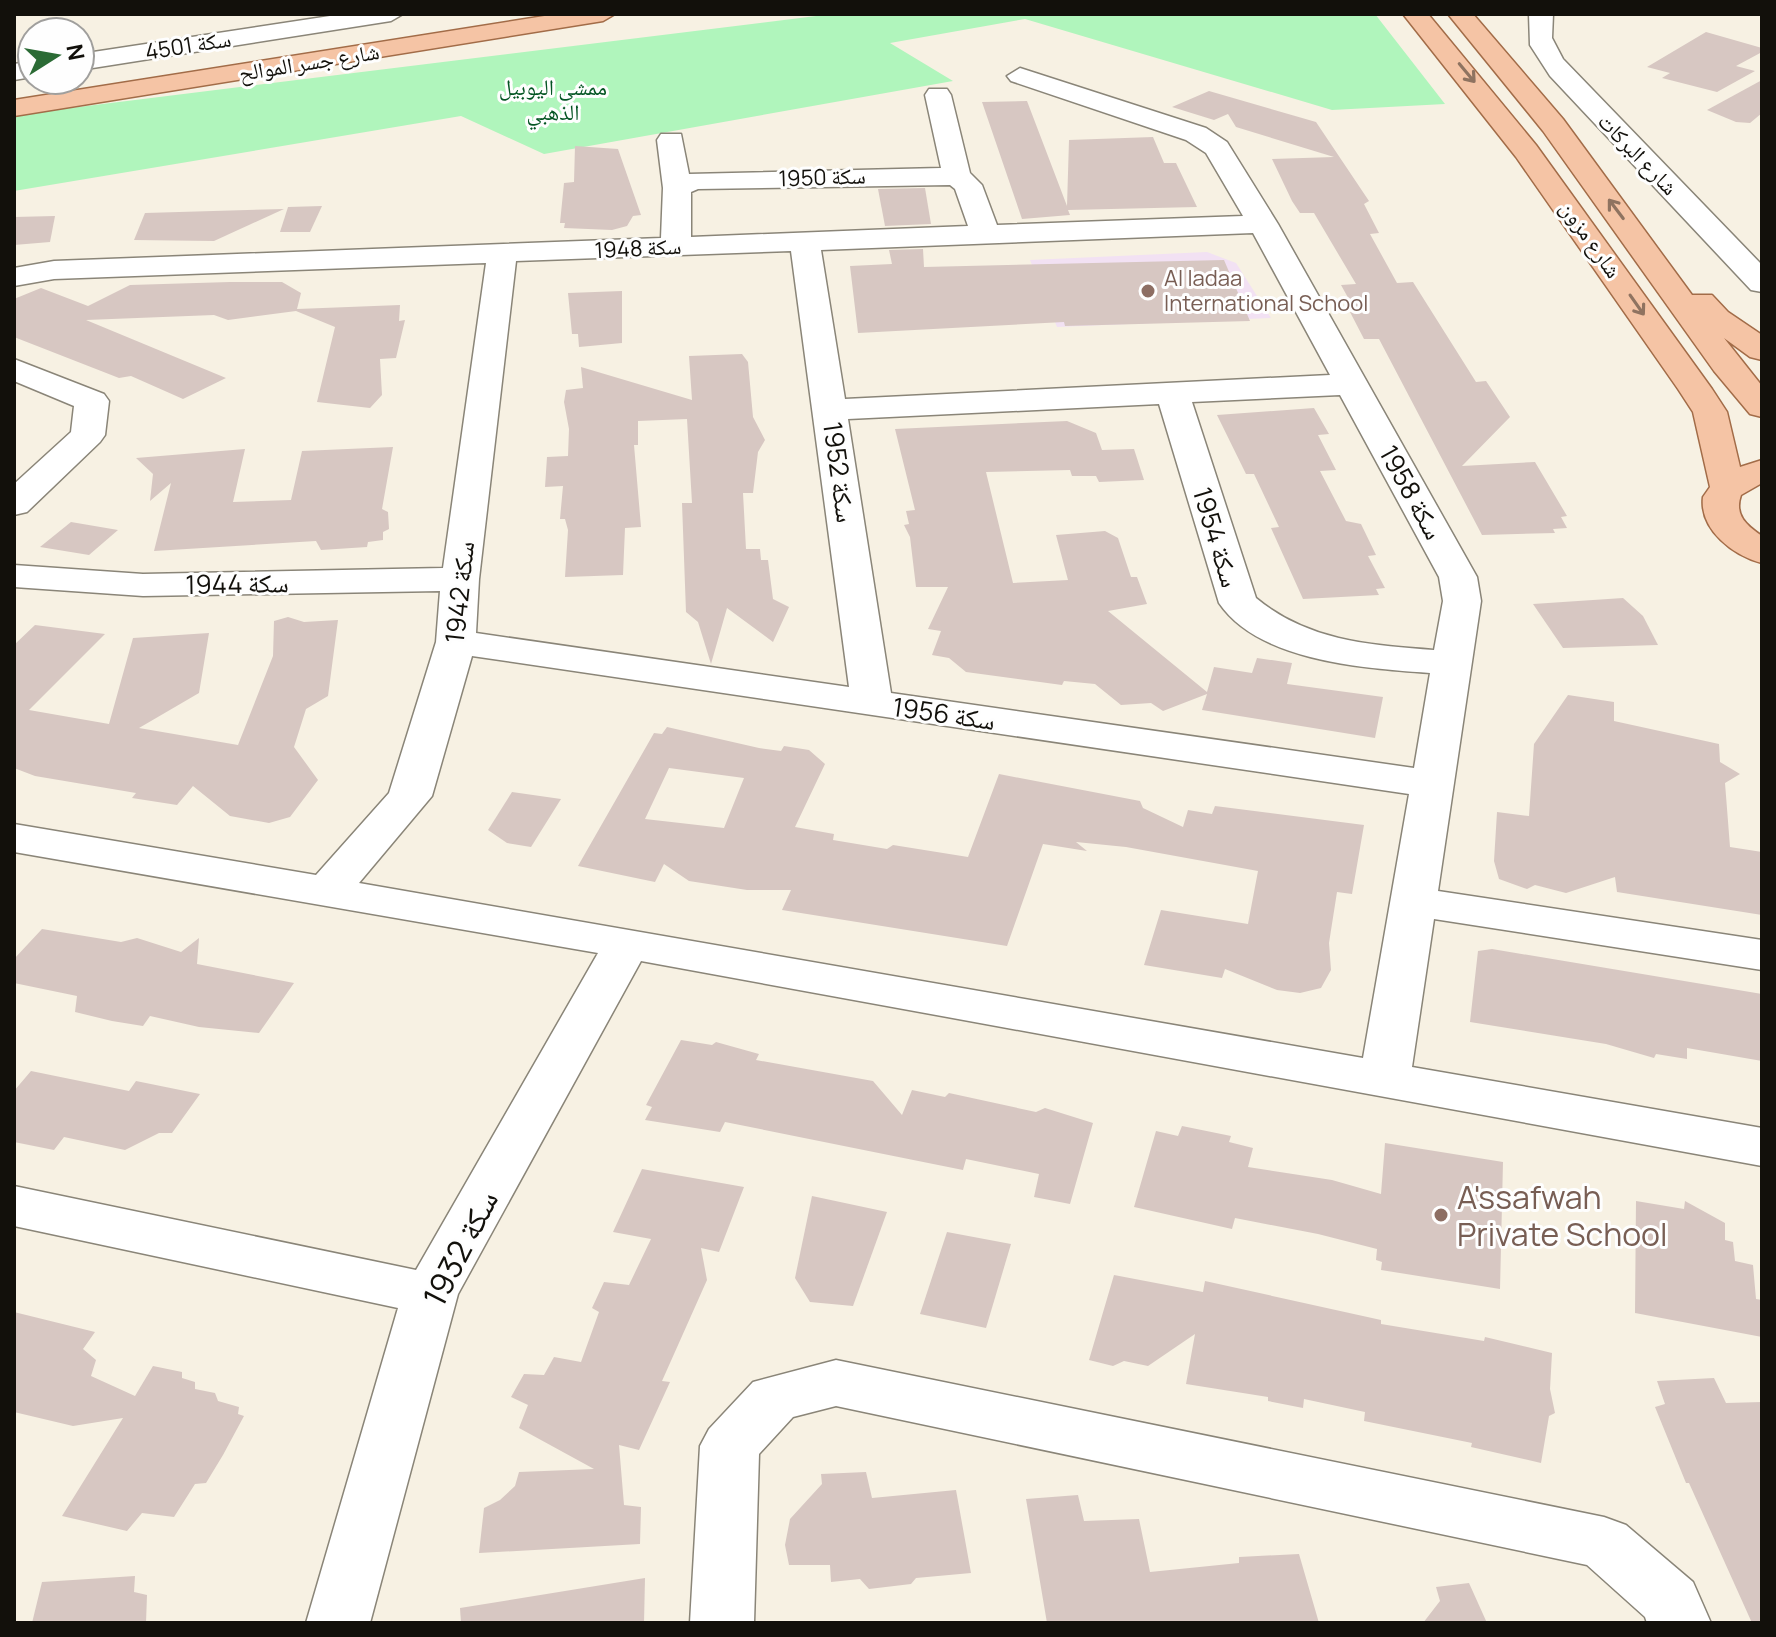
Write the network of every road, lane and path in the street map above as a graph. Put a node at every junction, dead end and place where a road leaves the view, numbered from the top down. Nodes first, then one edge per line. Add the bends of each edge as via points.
1 (391, 14) edge
2 (532, 14) edge
3 (603, 14) edge
4 (1460, 14) edge
5 (1541, 14) edge
6 (202, 17) dead end
7 (1416, 19) edge
8 (248, 36) junction
9 (96, 60) edge
10 (1020, 76) dead end
11 (938, 95) dead end
12 (14, 96) edge
13 (14, 108) edge
14 (671, 140) dead end
15 (957, 176) junction
16 (677, 188) junction
17 (1263, 224) junction
18 (986, 235) junction
19 (1641, 241) junction
20 (805, 242) junction
21 (676, 246) junction
22 (502, 255) junction
23 (14, 277) edge
24 (1762, 283) edge
25 (1762, 350) edge
26 (14, 369) edge
27 (1352, 384) junction
28 (1172, 392) junction
29 (1762, 407) edge
30 (831, 410) junction
31 (1762, 471) edge
32 (1727, 486) junction
33 (14, 504) edge
34 (1762, 552) edge
35 (14, 576) edge
36 (460, 579) junction
37 (456, 642) junction
38 (1452, 663) junction
39 (872, 703) junction
40 (1432, 784) junction
41 (14, 838) edge
42 (325, 893) junction
43 (1412, 901) junction
44 (627, 943) junction
45 (1762, 955) edge
46 (1385, 1079) junction
47 (1762, 1147) edge
48 (14, 1206) edge
49 (430, 1294) junction
50 (338, 1623) edge
51 (722, 1623) edge
52 (1679, 1623) edge

1 - 8 street, سكة 4501
2 - 12 main road, شارع جسر الموالح
3 - 13 main road, شارع جسر الموالح
19 -> 4 main road, شارع مزون
5 - 24 street, شارع البركات via 1540,45 1559,71
6 - 8 street
7 -> 32 main road, شارع مزون via 1470,76 1553,185 1695,389 1710,412
8 - 9 street, سكة 4501
10 - 17 street, سكة 1958 via 1209,141
11 - 15 street
14 - 16 street
15 - 16 street, سكة 1950 via 694,181
15 - 18 street via 968,185
16 - 21 street
17 - 18 street, سكة 1948
17 - 27 street, سكة 1958
18 - 20 street, سكة 1948
19 - 25 main road via 1717,319
19 - 29 main road, شارع مزون
20 - 21 street, سكة 1948
20 - 30 street, سكة 1952
21 - 22 street, سكة 1948
22 - 23 street, سكة 1948 via 54,270
22 - 36 street, سكة 1942
26 - 33 street via 92,401 88,435
27 - 28 street
27 - 38 street, سكة 1958 via 1458,577 1462,601
28 - 30 street
28 - 38 street, سكة 1954 via 1238,603 1252,617 1318,647
30 - 39 street, سكة 1952
31 - 32 main road
32 - 34 main road, شارع مزون via 1718,499 1719,514 1729,529
35 - 36 street, سكة 1944 via 143,585
36 - 37 street, سكة 1942
37 - 39 street, سكة 1956
37 - 42 street, سكة 1942 via 410,796
38 - 40 street, سكة 1958
39 - 40 street, سكة 1956
40 - 43 street, سكة 1958
41 - 42 street
42 - 44 street
43 - 45 street
43 - 46 street, سكة 1958
44 - 46 street
44 - 49 street, سكة 1932
46 - 47 street
48 - 49 street
49 - 50 street, سكة 1932
51 - 52 street via 730,1446 774,1398 836,1383 1604,1543 1671,1601

